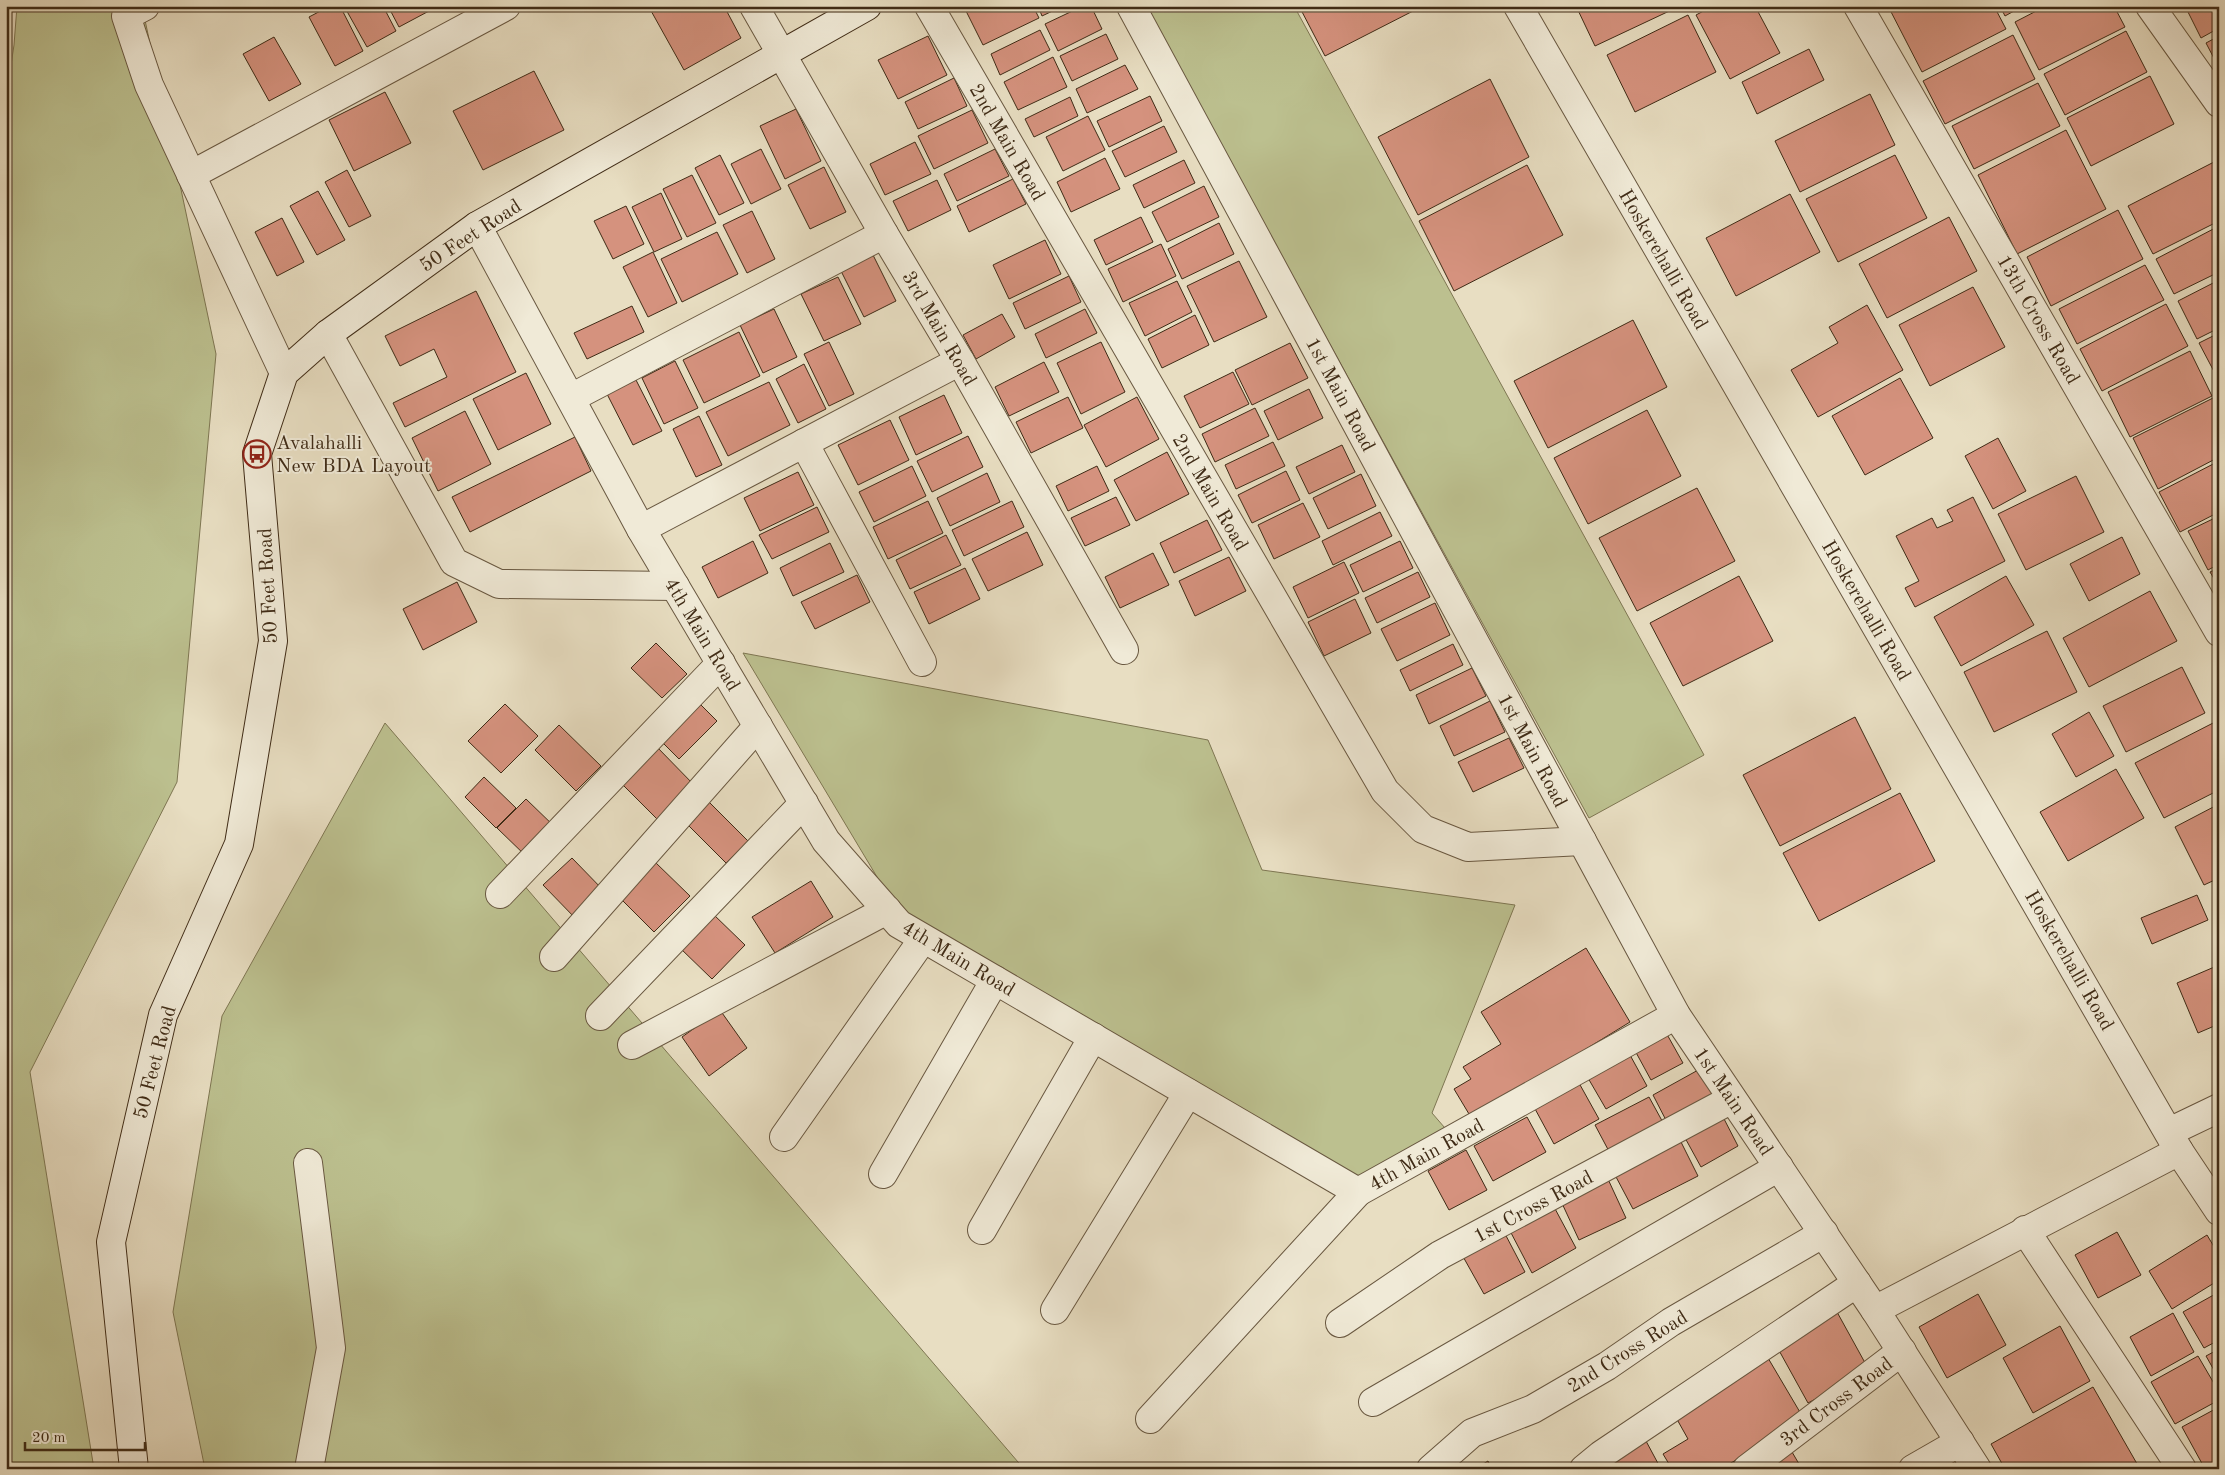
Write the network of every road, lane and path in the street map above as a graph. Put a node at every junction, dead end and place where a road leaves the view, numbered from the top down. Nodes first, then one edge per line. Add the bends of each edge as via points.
1 (145, 6) edge
2 (506, 6) edge
3 (754, 6) edge
4 (867, 6) edge
5 (929, 6) edge
6 (1131, 6) edge
7 (1518, 6) edge
8 (1858, 6) edge
9 (2150, 6) edge
10 (781, 55) junction
11 (2219, 103) edge
12 (191, 175) junction
13 (477, 226) junction
14 (884, 234) junction
15 (328, 334) junction
16 (960, 361) junction
17 (284, 373) junction
18 (571, 398) junction
19 (804, 443) junction
20 (641, 530) junction
21 (674, 586) junction
22 (2219, 632) edge
23 (1124, 650) dead end
24 (922, 662) dead end
25 (720, 663) junction
26 (758, 726) junction
27 (804, 803) junction
28 (1582, 841) junction
29 (500, 894) dead end
30 (887, 910) junction
31 (923, 939) junction
32 (554, 957) dead end
33 (995, 980) junction
34 (1676, 1015) junction
35 (600, 1016) dead end
36 (1093, 1037) junction
37 (632, 1045) dead end
38 (1188, 1093) junction
39 (1732, 1099) junction
40 (2219, 1108) edge
41 (784, 1137) dead end
42 (2174, 1142) junction
43 (308, 1163) dead end
44 (1779, 1166) junction
45 (884, 1174) dead end
46 (1358, 1192) junction
47 (2219, 1211) edge
48 (982, 1230) dead end
49 (2025, 1230) junction
50 (1824, 1233) junction
51 (1858, 1283) junction
52 (1055, 1310) dead end
53 (1876, 1310) junction
54 (1340, 1323) dead end
55 (1902, 1351) junction
56 (1372, 1402) dead end
57 (1150, 1419) dead end
58 (1960, 1442) junction
59 (134, 1469) edge
60 (309, 1469) edge
61 (1431, 1469) edge
62 (1584, 1469) edge
63 (1747, 1469) edge
64 (1913, 1469) edge
65 (1978, 1469) edge
66 (2182, 1469) edge

1 - 12 street via 126,16 149,85
2 - 12 street
3 - 10 street, 3rd Main Road
4 - 10 street, 50 Feet Road
5 - 28 street, 2nd Main Road via 1385,791 1423,829 1468,847
6 - 28 street, 1st Main Road
7 - 42 street, Hoskerehalli Road
8 - 22 street, 13th Cross Road
9 - 11 street
10 - 13 street, 50 Feet Road
10 - 14 street, 3rd Main Road
12 - 17 street
13 - 15 street, 50 Feet Road
13 - 18 street, 4th Main Road
14 - 16 street, 3rd Main Road
14 - 18 street
15 - 17 street, 50 Feet Road
15 - 21 street via 454,562 498,584
16 - 19 street
16 - 23 street, 3rd Main Road
17 - 59 street, 50 Feet Road via 257,454 273,641 239,844 163,1015 111,1242
18 - 20 street, 4th Main Road
19 - 20 street
19 - 24 street
20 - 21 street, 4th Main Road
21 - 25 street, 4th Main Road
25 - 26 street, 4th Main Road
25 - 29 street
26 - 27 street, 4th Main Road
26 - 32 street
27 - 30 street, 4th Main Road via 826,841
27 - 35 street
28 - 34 street, 1st Main Road
30 - 31 street, 4th Main Road via 899,924
30 - 37 street
31 - 33 street, 4th Main Road
31 - 41 street
33 - 36 street, 4th Main Road
33 - 45 street
34 - 39 street, 1st Main Road
34 - 46 street, 4th Main Road
36 - 38 street, 4th Main Road
36 - 48 street
38 - 46 street, 4th Main Road
38 - 52 street
39 - 44 street, 1st Main Road
39 - 54 street, 1st Cross Road via 1440,1256
40 - 42 street
42 - 47 street, Hoskerehalli Road
42 - 49 street
43 - 60 street via 331,1348
44 - 50 street, 1st Main Road
44 - 56 street
46 - 57 street
49 - 53 street
49 - 66 street
50 - 51 street, 1st Main Road
50 - 61 street, 2nd Cross Road via 1671,1322 1599,1371 1533,1408 1472,1433
51 - 53 street, 1st Main Road
51 - 62 street
53 - 55 street, 1st Main Road
55 - 58 street, 1st Main Road
55 - 63 street, 3rd Cross Road
58 - 64 street
58 - 65 street, 1st Main Road

